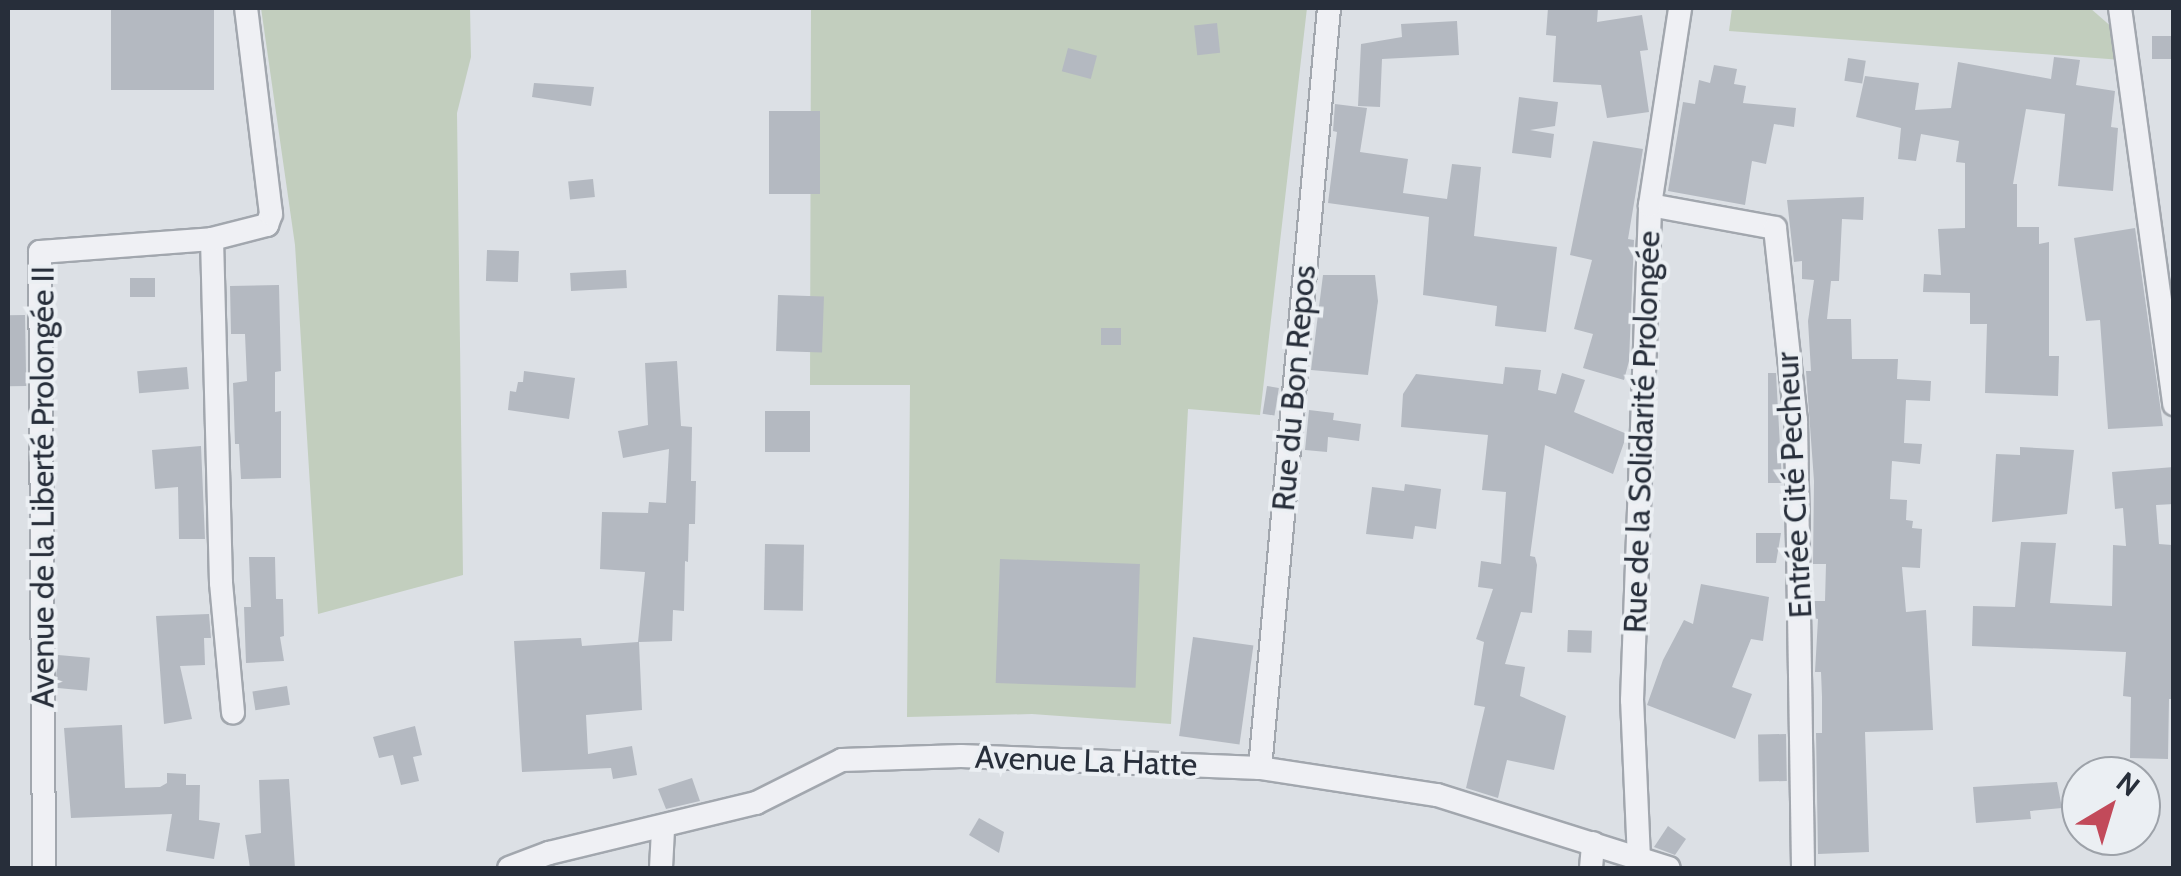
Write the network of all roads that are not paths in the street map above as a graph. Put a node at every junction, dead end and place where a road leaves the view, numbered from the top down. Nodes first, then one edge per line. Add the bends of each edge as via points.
1 (246, 8) edge
2 (1330, 8) edge
3 (1680, 8) edge
4 (2120, 8) edge
5 (1650, 205) junction
6 (212, 239) junction
7 (2174, 404) edge
8 (232, 712) dead end
9 (1260, 768) junction
10 (663, 829) junction
11 (1592, 842) junction
12 (1640, 859) junction
13 (548, 861) edge
14 (44, 868) edge
15 (508, 868) edge
16 (660, 868) edge
17 (1591, 868) edge
18 (1669, 868) edge
19 (1803, 868) edge

1 - 6 street, Avenue de la Liberté Prolongée II via 271,214 258,230
2 - 9 street, Rue du Bon Repos
3 - 5 street, Rue de la Solidarité Prolongée
4 - 7 street
5 - 12 street, Rue de la Solidarité Prolongée via 1632,700
5 - 19 street, Entrée Cité Pecheur via 1775,228 1796,420
6 - 8 street via 221,583
6 - 14 street, Avenue de la Liberté Prolongée II via 40,252
9 - 10 street, Avenue La Hatte via 981,756 842,760 756,804
9 - 11 street, Avenue La Hatte via 1436,795
10 - 13 street, Avenue La Hatte
10 - 16 street
11 - 12 street, Avenue La Hatte
11 - 17 street
12 - 18 street, Avenue La Hatte
13 - 15 street, Avenue La Hatte

